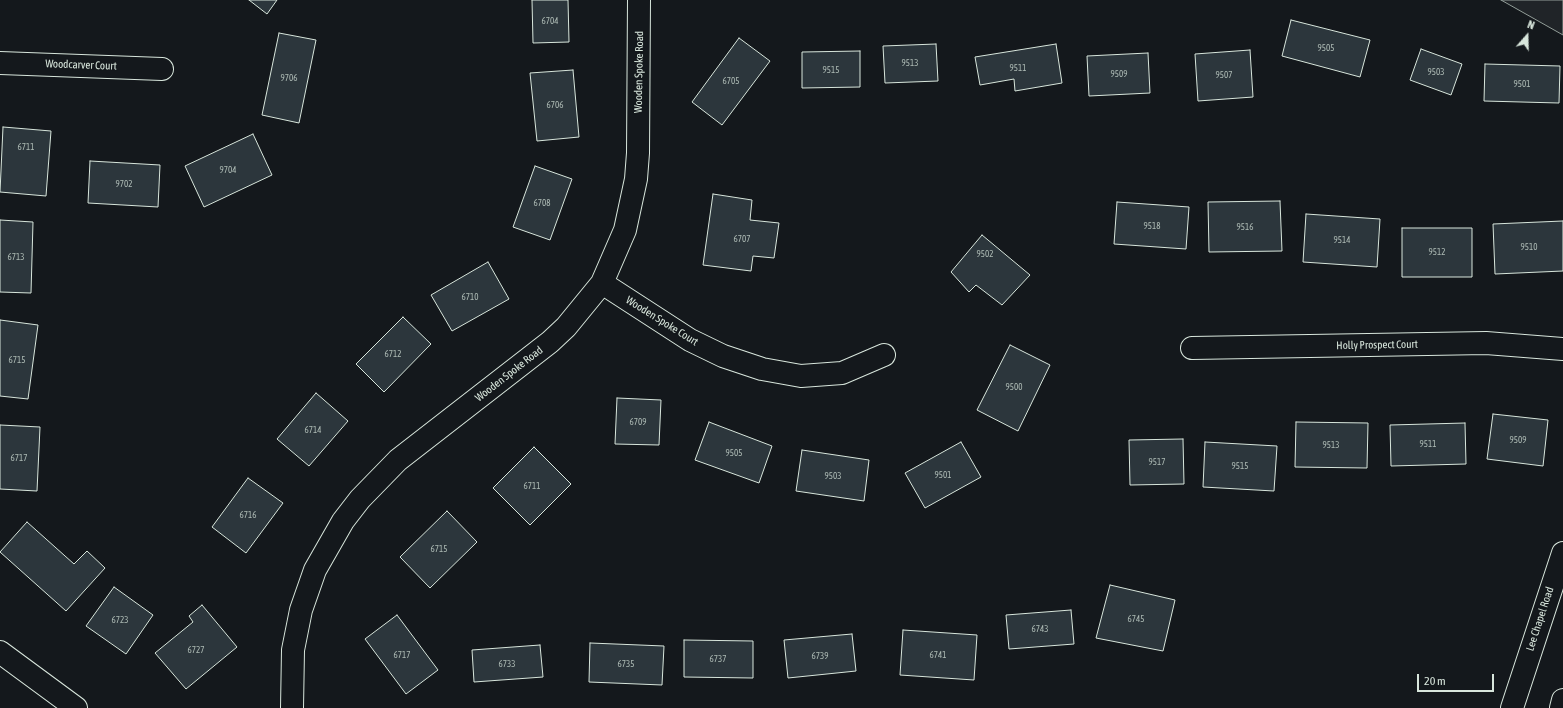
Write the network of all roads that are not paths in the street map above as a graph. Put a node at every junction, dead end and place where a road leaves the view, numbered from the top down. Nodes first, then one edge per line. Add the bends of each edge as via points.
1 (640, 0) edge
2 (0, 63) edge
3 (162, 68) dead end
4 (602, 283) junction
5 (1192, 348) dead end
6 (1563, 349) edge
7 (884, 355) dead end
8 (1563, 553) edge
9 (0, 652) edge
10 (1563, 700) edge
11 (76, 708) edge
12 (292, 708) edge
13 (1512, 708) edge
14 (1561, 708) edge

1 - 4 street, Wooden Spoke Road via 636,179 624,230
2 - 3 street, Woodcarver Court
4 - 7 street, Wooden Spoke Court via 690,340 723,356 762,369 801,376 842,373
4 - 12 street, Wooden Spoke Road via 566,327 550,342 398,460 360,499 343,521 315,570 301,610 293,650
5 - 6 street, Holly Prospect Court via 1486,343
8 - 13 street, Lee Chapel Road
9 - 11 street
10 - 14 street

